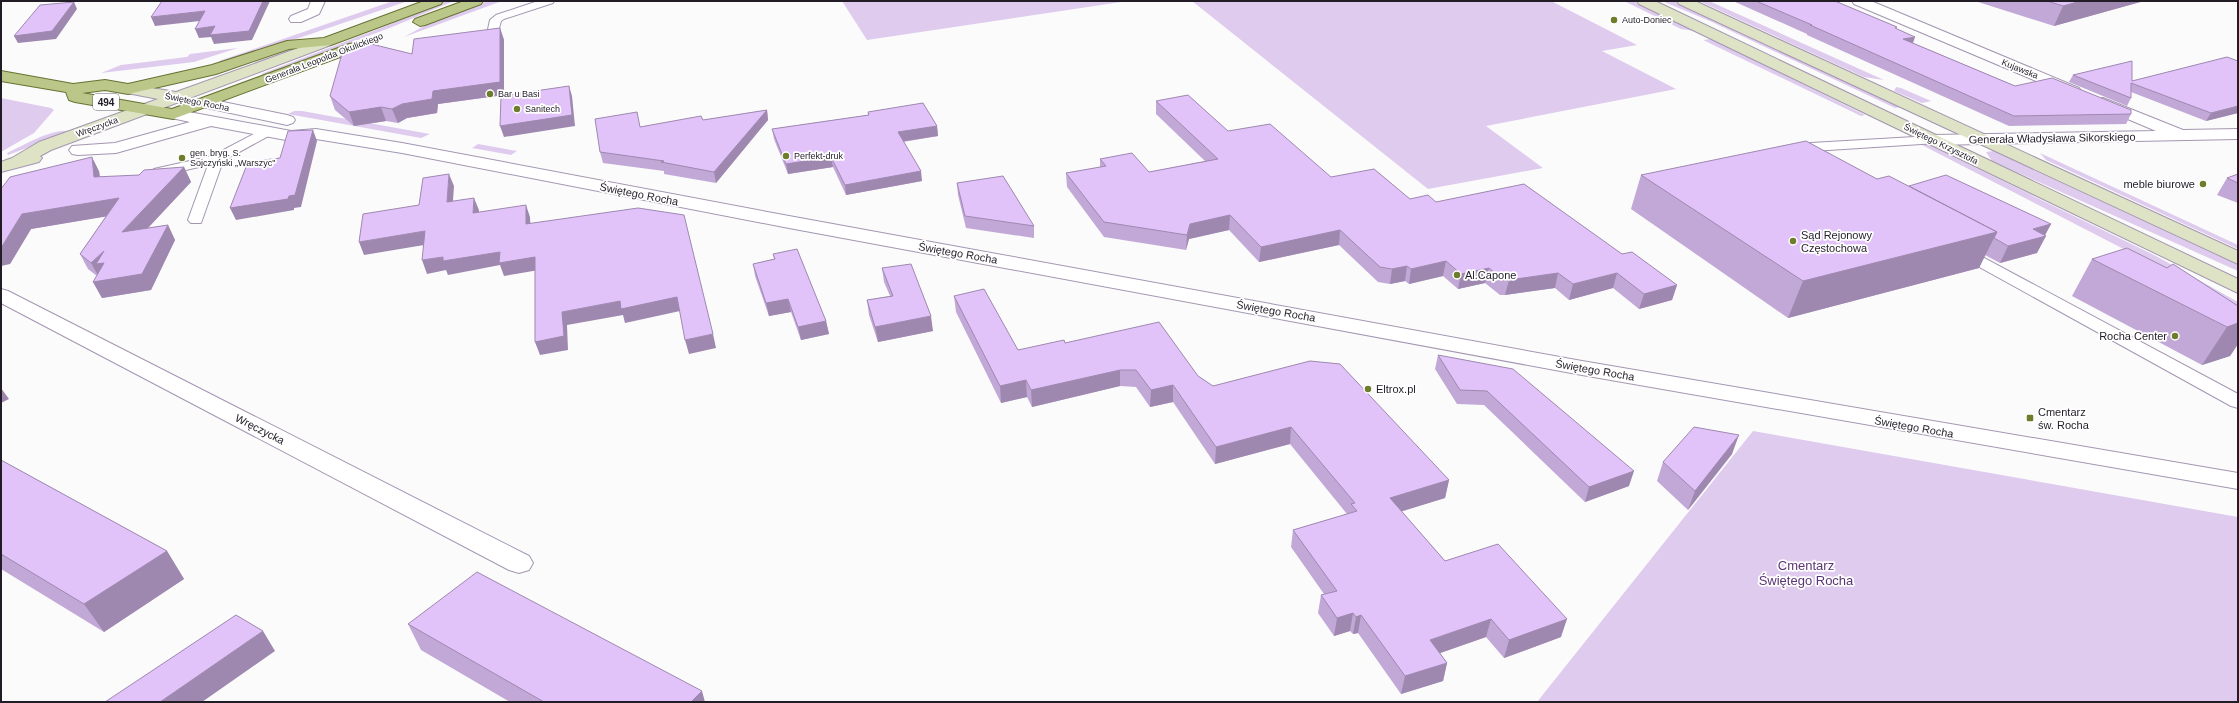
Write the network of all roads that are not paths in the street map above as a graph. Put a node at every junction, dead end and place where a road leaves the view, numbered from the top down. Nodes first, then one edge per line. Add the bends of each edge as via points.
1 (318, 1) edge
2 (436, 1) edge
3 (476, 1) edge
4 (549, 1) edge
5 (1644, 1) edge
6 (1684, 1) edge
7 (1859, 1) edge
8 (296, 19) dead end
9 (493, 34) edge
10 (326, 42) junction
11 (1, 76) edge
12 (73, 89) junction
13 (128, 89) junction
14 (177, 97) junction
15 (204, 103) junction
16 (145, 110) junction
17 (173, 114) junction
18 (210, 121) junction
19 (267, 132) junction
20 (316, 134) junction
21 (2238, 134) edge
22 (2181, 135) junction
23 (1983, 139) junction
24 (1932, 140) junction
25 (78, 150) junction
26 (217, 159) junction
27 (19, 161) junction
28 (1810, 166) edge
29 (1, 167) edge
30 (144, 174) edge
31 (196, 220) dead end
32 (1944, 241) edge
33 (2238, 258) edge
34 (2238, 286) edge
35 (1, 295) edge
36 (2238, 402) edge
37 (2238, 482) edge
38 (519, 563) dead end

1 - 8 street via 314,11
2 - 10 main road, Generała Leopolda Okulickiego
3 - 15 main road, Generała Leopolda Okulickiego
4 - 9 lane via 500,17 496,20
5 - 24 main road, Świętego Krzysztofa
6 - 23 main road, Świętego Krzysztofa
7 - 22 street, Kujawska
10 - 13 main road via 288,45 216,69
10 - 14 main road, Generała Leopolda Okulickiego
11 - 12 main road, Świętego Rocha / 494
12 - 13 main road, Świętego Rocha / 494 via 105,85
12 - 16 main road, Świętego Rocha / 494 via 75,97
13 - 14 main road, Świętego Rocha / 494
14 - 15 main road, Świętego Rocha / 494
14 - 16 main road, Wręczycka
15 - 17 main road, Generała Leopolda Okulickiego / 494
15 - 20 street, Świętego Rocha via 312,125
16 - 17 main road, Świętego Rocha
16 - 27 main road, Wręczycka / 494 via 45,146
17 - 18 street, Świętego Rocha
17 - 25 main road, Wręczycka / 494
18 - 19 street, Świętego Rocha
18 - 25 street, Świętego Rocha via 116,148
19 - 20 street, Świętego Rocha via 291,136
19 - 26 lane
20 - 37 street, Świętego Rocha via 1589,369
21 - 22 street, Generała Władysława Sikorskiego
22 - 23 street, Generała Władysława Sikorskiego
23 - 24 street, Generała Władysława Sikorskiego
23 - 33 main road, Świętego Krzysztofa
24 - 28 lane, Generała Władysława Sikorskiego via 1811,147 1800,151 1800,157
24 - 34 main road, Świętego Krzysztofa
25 - 27 main road, Wręczycka / 494
26 - 30 lane
26 - 31 lane
27 - 29 main road, Wręczycka / 494
32 - 36 lane
35 - 38 street, Wręczycka

